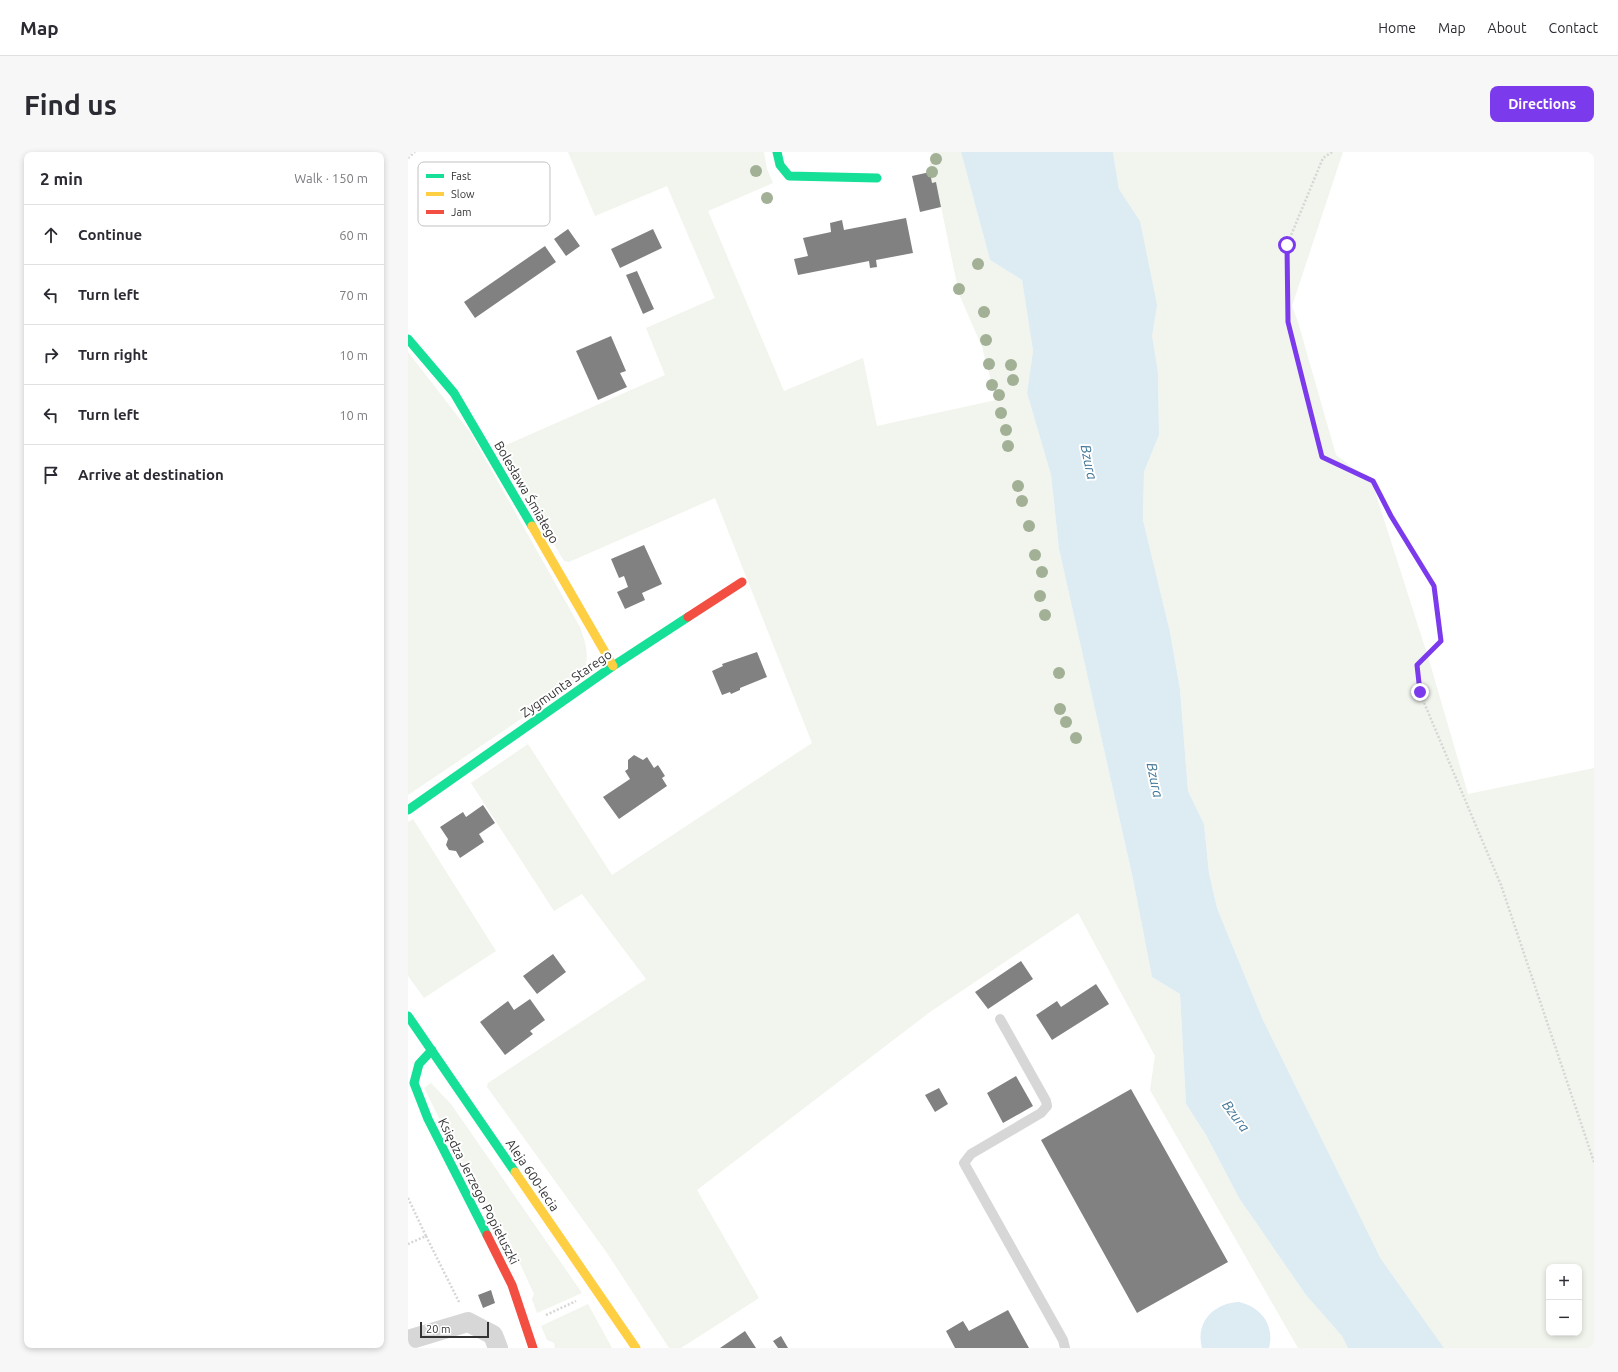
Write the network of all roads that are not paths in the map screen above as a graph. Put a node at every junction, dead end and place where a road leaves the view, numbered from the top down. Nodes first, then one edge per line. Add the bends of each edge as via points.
1 (777, 152) edge
2 (877, 178) dead end
3 (408, 339) edge
4 (742, 582) dead end
5 (613, 666) junction
6 (408, 810) edge
7 (408, 1016) edge
8 (1000, 1019) dead end
9 (432, 1050) junction
10 (408, 1340) edge
11 (498, 1348) edge
12 (534, 1348) edge
13 (636, 1348) edge
14 (1065, 1348) edge

1 - 2 street via 782,170 789,176
3 - 5 street, Bolesława Śmiałego via 454,393
4 - 5 street, Zygmunta Starego
5 - 6 street, Zygmunta Starego
7 - 9 street, Aleja 600-lecia
8 - 14 lane via 1047,1106 1041,1113 971,1154 964,1163 1063,1340
9 - 12 street, Księdza Jerzego Popiełuszki via 419,1064 414,1082 428,1119 512,1284
9 - 13 street, Aleja 600-lecia
10 - 11 street via 468,1322 493,1335

